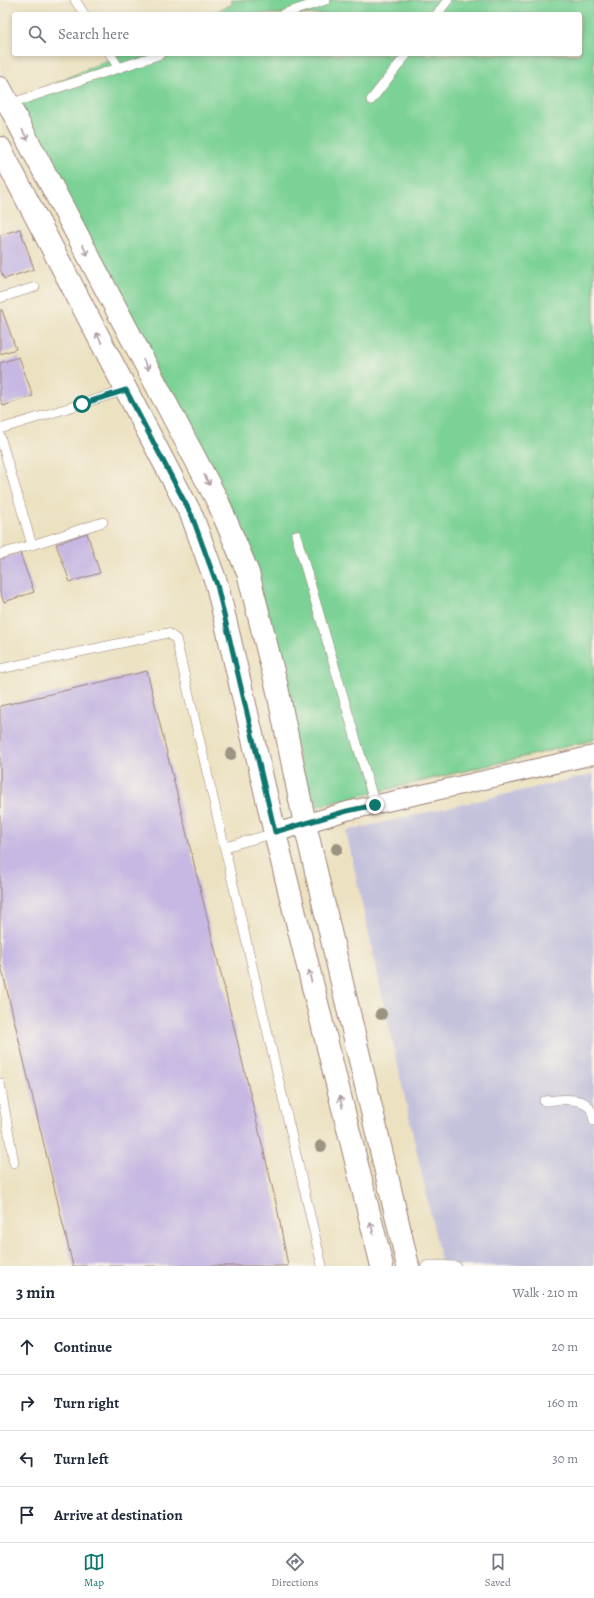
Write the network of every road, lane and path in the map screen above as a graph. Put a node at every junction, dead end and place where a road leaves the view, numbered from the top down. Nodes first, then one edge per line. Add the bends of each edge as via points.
1 (75, 0) edge
2 (326, 0) edge
3 (448, 0) edge
4 (83, 12) edge
5 (289, 12) edge
6 (439, 12) edge
7 (111, 56) edge
8 (155, 56) edge
9 (404, 56) edge
10 (119, 68) junction
11 (4, 96) edge
12 (371, 100) dead end
13 (0, 148) edge
14 (35, 287) dead end
15 (0, 298) edge
16 (126, 390) junction
17 (0, 429) edge
18 (0, 436) edge
19 (103, 522) dead end
20 (296, 535) dead end
21 (32, 544) junction
22 (0, 554) edge
23 (0, 669) edge
24 (594, 754) edge
25 (375, 805) junction
26 (305, 824) junction
27 (275, 832) junction
28 (225, 848) junction
29 (0, 1083) edge
30 (544, 1101) dead end
31 (594, 1121) edge
32 (14, 1164) dead end
33 (322, 1266) edge
34 (382, 1266) edge
35 (408, 1266) edge
36 (426, 1266) edge
37 (456, 1266) edge

1 - 4 lane
2 - 5 lane
3 - 6 lane
7 - 10 lane
8 - 10 lane
9 - 12 lane
10 - 11 lane
11 -> 26 street via 218,502 248,573 277,687
16 -> 13 street
14 - 15 lane
16 - 17 lane
16 - 27 street via 192,516 217,585
18 - 21 lane
19 - 21 lane
20 - 25 lane
21 - 22 lane
23 - 28 lane via 168,633 176,639
24 - 25 street
25 - 26 street
26 - 27 street
26 - 35 street
27 - 28 lane
34 -> 27 street
28 - 33 lane
29 - 32 lane
30 - 31 lane via 572,1100 586,1104 592,1112
36 - 37 lane

